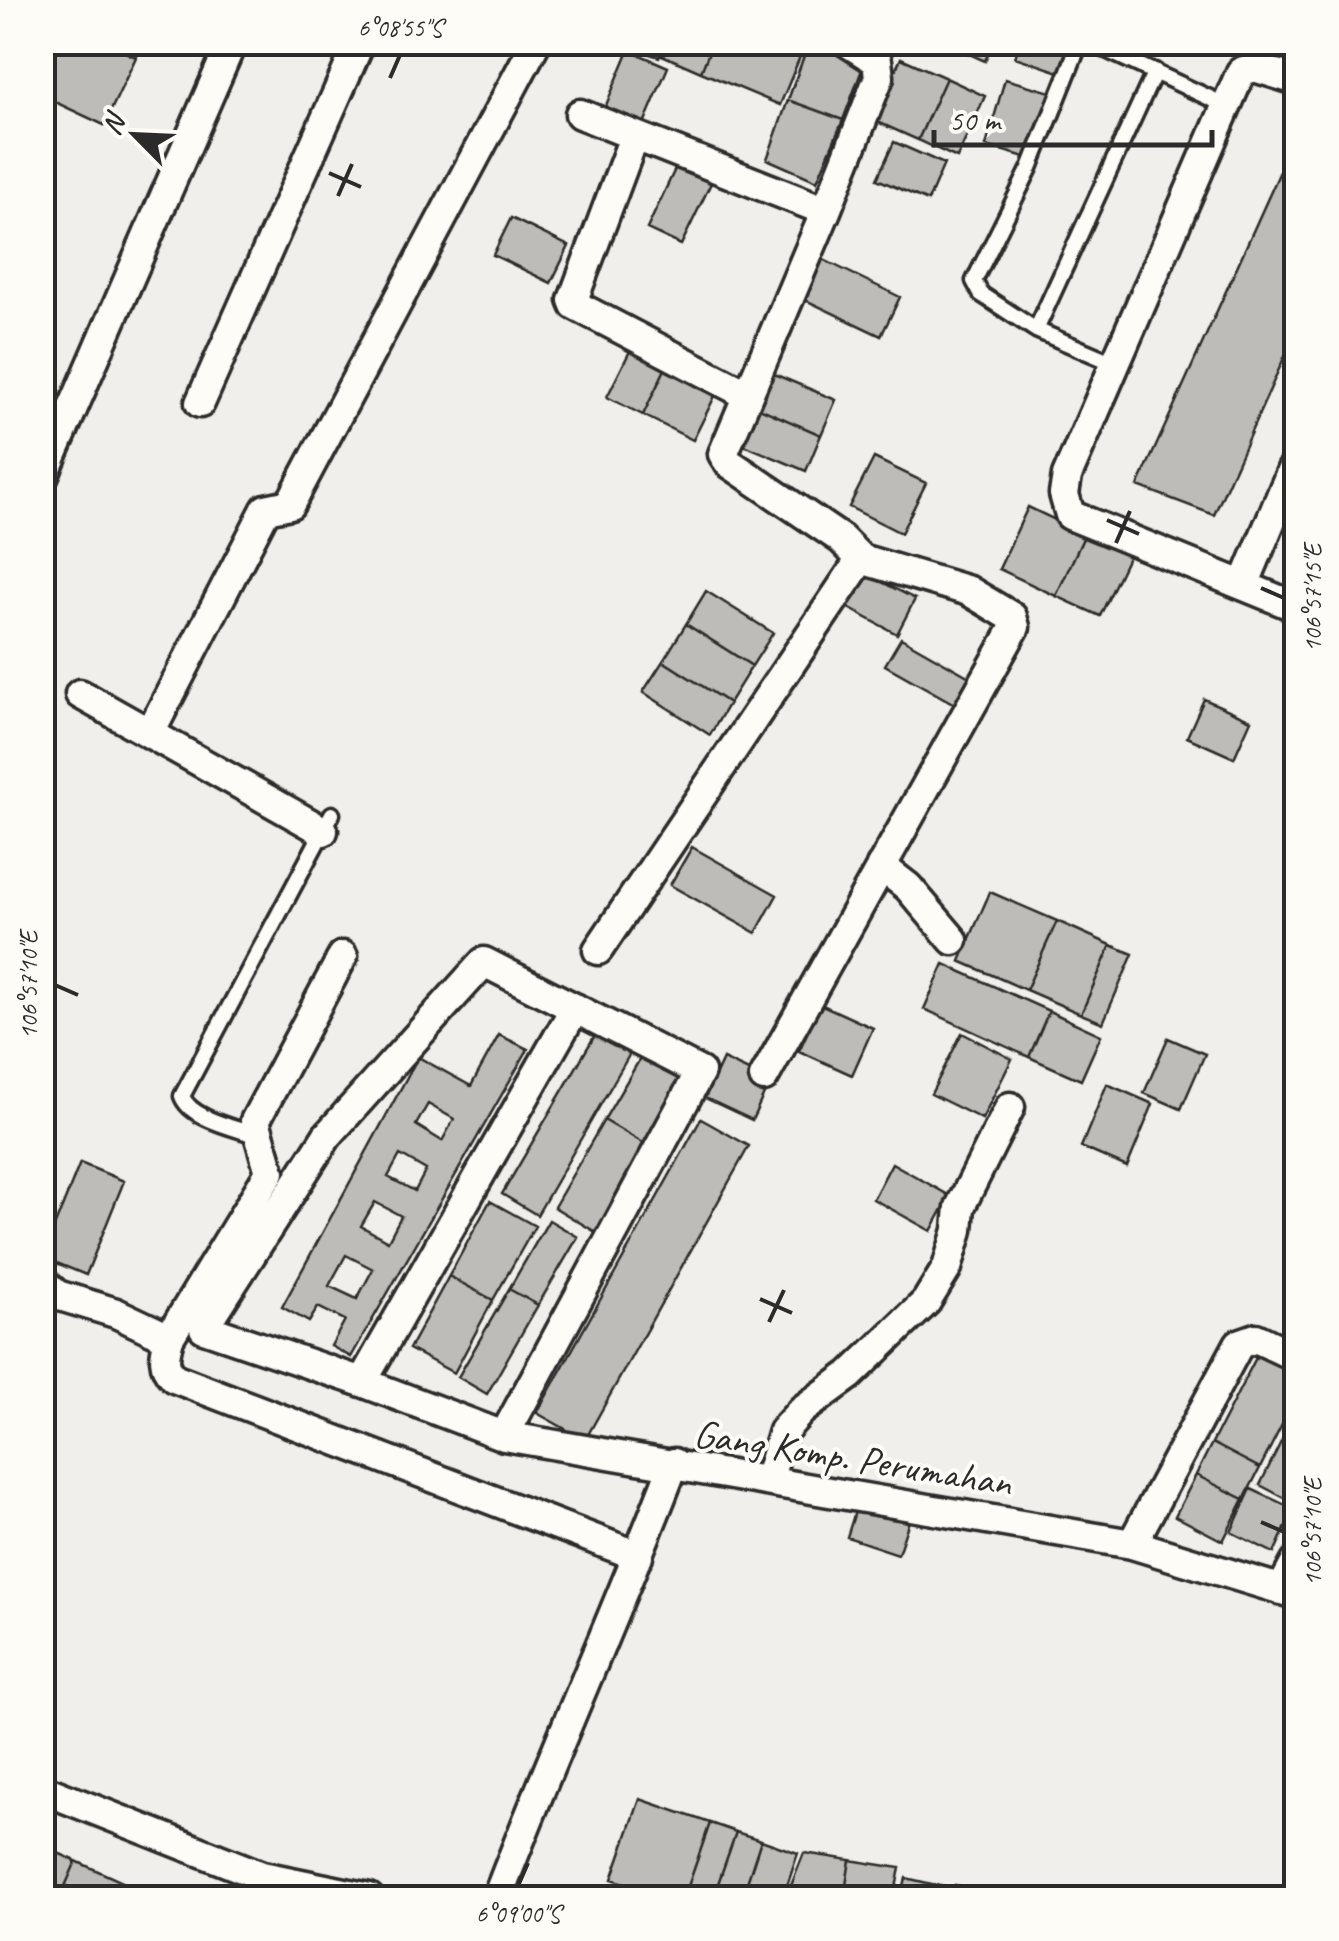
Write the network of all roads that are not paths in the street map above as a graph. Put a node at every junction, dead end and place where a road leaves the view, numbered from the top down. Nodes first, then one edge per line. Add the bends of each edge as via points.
1 (232, 42) edge
2 (360, 42) edge
3 (1088, 42) edge
4 (528, 45) edge
5 (857, 47) edge
6 (1155, 71) junction
7 (1296, 80) edge
8 (1227, 106) junction
9 (580, 114) dead end
10 (634, 137) junction
11 (826, 211) junction
12 (1036, 330) junction
13 (1116, 364) junction
14 (748, 396) junction
15 (200, 403) dead end
16 (1296, 460) edge
17 (44, 470) edge
18 (860, 559) junction
19 (1244, 585) junction
20 (1296, 607) edge
21 (80, 694) dead end
22 (150, 732) junction
23 (327, 823) joint
24 (882, 866) junction
25 (953, 940) dead end
26 (598, 950) dead end
27 (343, 956) dead end
28 (575, 1008) junction
29 (764, 1076) dead end
30 (1010, 1107) dead end
31 (259, 1136) junction
32 (42, 1281) edge
33 (169, 1338) junction
34 (1296, 1357) edge
35 (362, 1382) junction
36 (504, 1436) junction
37 (674, 1463) junction
38 (768, 1481) junction
39 (1132, 1544) junction
40 (638, 1556) junction
41 (1296, 1562) edge
42 (1289, 1592) edge
43 (42, 1789) edge
44 (258, 1887) edge
45 (369, 1898) edge
46 (497, 1898) edge

1 - 17 street
2 - 15 street
3 - 6 lane
3 - 12 lane via 1077,50 1030,168 974,281 981,294
4 - 22 street via 290,504 266,508
5 - 11 street via 880,66 879,77
6 - 8 lane
6 - 12 lane
7 - 8 street via 1254,67 1241,72
8 - 13 street
9 - 10 street
10 - 11 street
10 - 14 street via 572,294 575,305
11 - 14 street
12 - 13 lane
13 - 19 street via 1067,476 1070,515
14 - 18 street via 724,459
16 - 19 street
18 - 24 street via 969,592 1012,617 1015,627
18 - 26 street
19 - 20 street
21 - 22 street
22 - 23 street
23 - 31 lane via 182,1096 193,1110
24 - 25 street
24 - 29 street
27 - 31 street via 257,1115
28 - 35 street
28 - 35 street via 480,962 326,1136 204,1325
28 - 36 street via 700,1072
30 - 38 street via 960,1207 947,1268 926,1302 782,1431
31 - 33 street via 270,1172
32 - 33 street via 57,1295
33 - 40 street via 165,1364 174,1378
34 - 39 street via 1256,1338 1239,1344
35 - 36 street
36 - 37 street
37 - 38 street, Gang Komp. Perumahan
37 - 40 street, Gang Komp. Perumahan
38 - 39 street, Gang Komp. Perumahan
39 - 42 street, Gang Komp. Perumahan
40 - 46 street, Gang Komp. Perumahan
41 - 42 street
43 - 44 street
44 - 45 street

